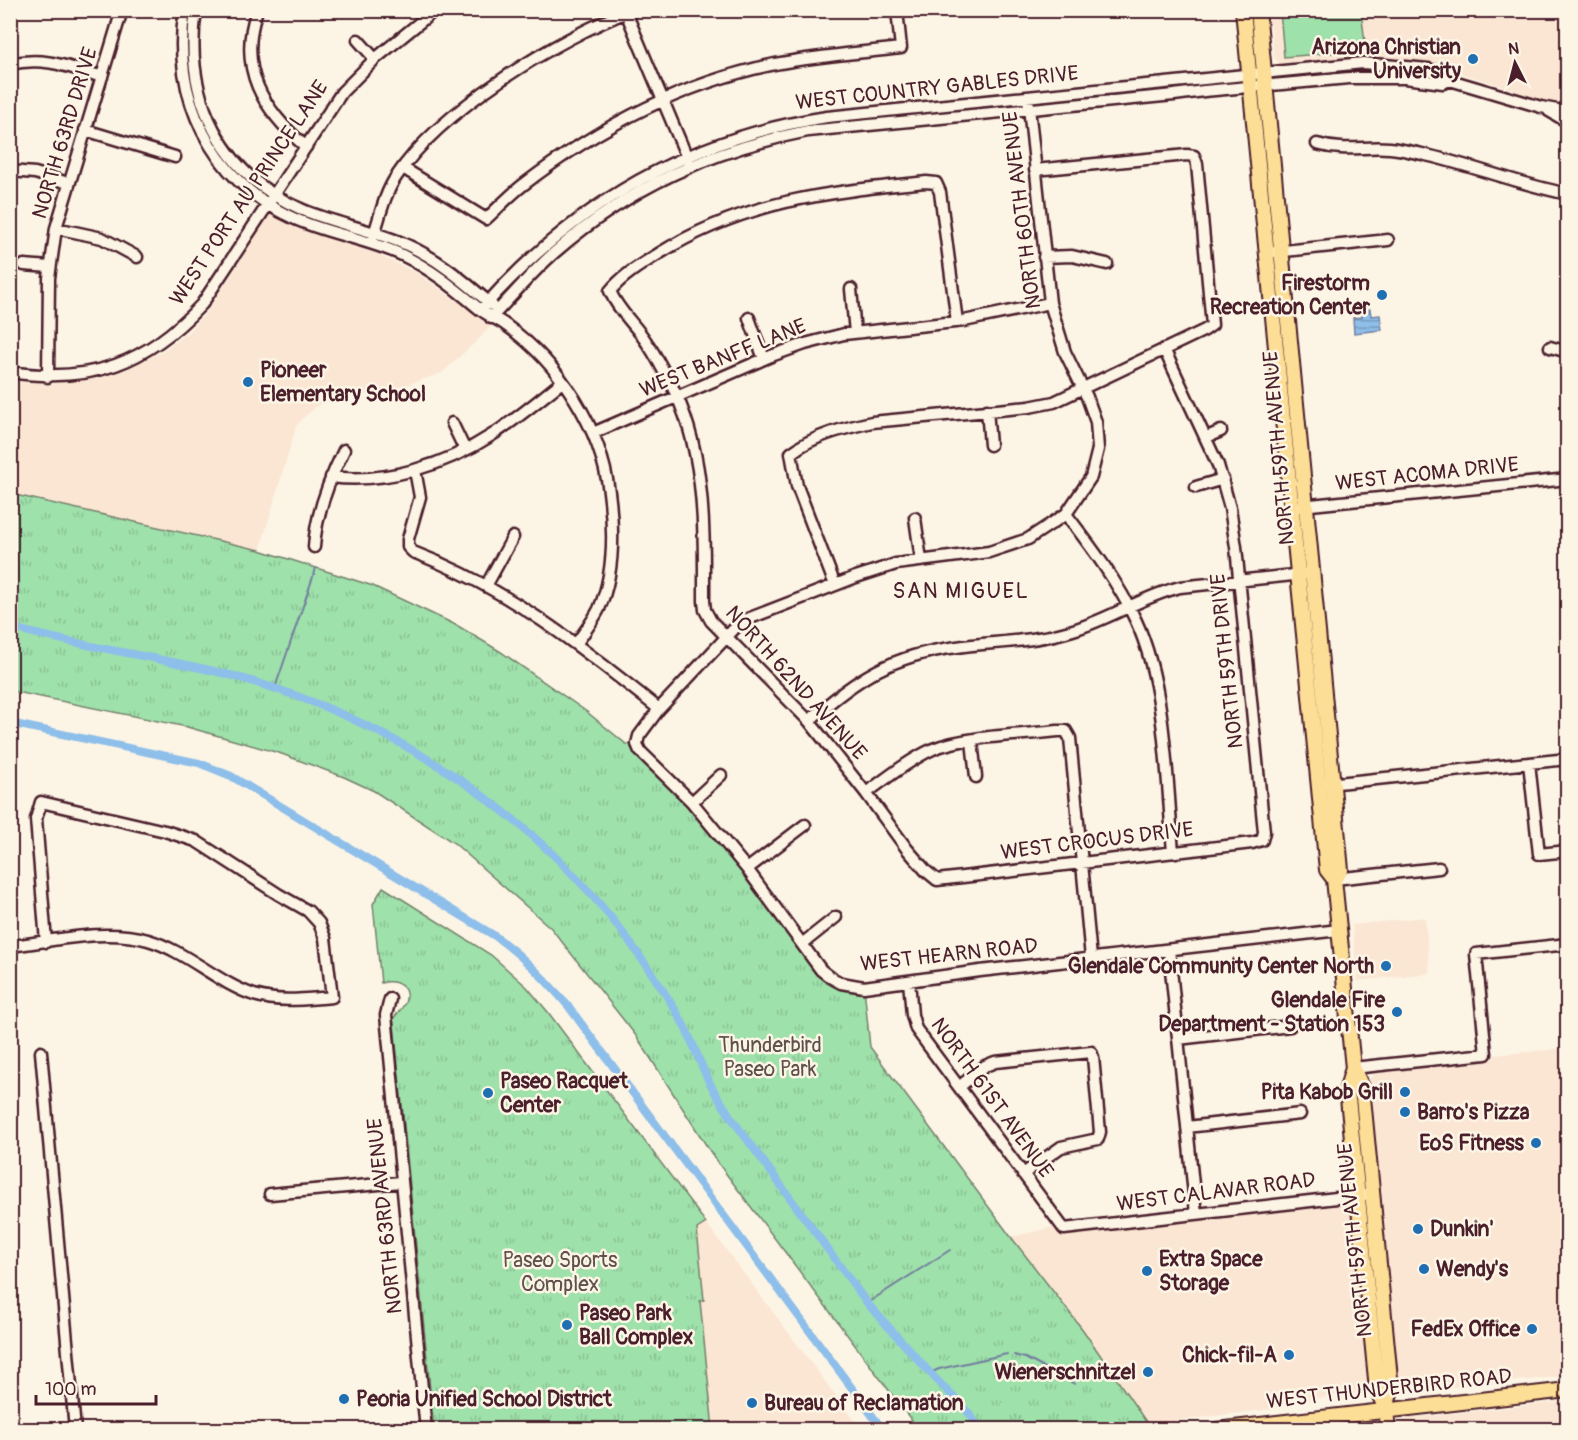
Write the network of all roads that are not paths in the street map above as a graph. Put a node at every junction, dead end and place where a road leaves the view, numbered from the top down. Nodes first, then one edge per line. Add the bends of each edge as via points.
1 (122, 10) edge
2 (185, 10) edge
3 (196, 10) edge
4 (257, 10) edge
5 (435, 10) edge
6 (897, 10) edge
7 (1243, 10) edge
8 (1258, 10) edge
9 (628, 11) edge
10 (358, 40) dead end
11 (375, 59) junction
12 (10, 64) edge
13 (102, 77) junction
14 (1265, 80) junction
15 (1250, 81) junction
16 (663, 100) junction
17 (1029, 103) junction
18 (1541, 107) junction
19 (1568, 112) edge
20 (1568, 122) edge
21 (85, 130) junction
22 (1317, 144) dead end
23 (306, 147) junction
24 (175, 158) dead end
25 (688, 161) junction
26 (403, 168) junction
27 (1035, 170) junction
28 (10, 171) edge
29 (68, 183) junction
30 (1568, 194) edge
31 (271, 200) junction
32 (56, 228) junction
33 (373, 237) junction
34 (1388, 240) dead end
35 (1282, 251) junction
36 (1267, 253) junction
37 (137, 257) dead end
38 (1044, 257) junction
39 (1107, 264) dead end
40 (24, 266) dead end
41 (50, 267) junction
42 (851, 289) dead end
43 (1050, 303) junction
44 (485, 306) junction
45 (494, 314) junction
46 (749, 318) dead end
47 (957, 322) junction
48 (855, 333) junction
49 (1550, 347) dead end
50 (1164, 350) junction
51 (1568, 352) edge
52 (764, 359) junction
53 (10, 372) edge
54 (48, 376) junction
55 (562, 382) junction
56 (1082, 389) junction
57 (677, 397) junction
58 (987, 410) junction
59 (452, 423) dead end
60 (1221, 431) dead end
61 (593, 433) junction
62 (1207, 437) junction
63 (990, 445) dead end
64 (344, 450) dead end
65 (465, 450) junction
66 (415, 470) junction
67 (331, 477) junction
68 (1223, 479) junction
69 (1568, 479) edge
70 (1196, 487) dead end
71 (1306, 506) junction
72 (1291, 507) junction
73 (1066, 514) junction
74 (915, 518) dead end
75 (513, 537) dead end
76 (314, 547) dead end
77 (921, 560) junction
78 (1305, 574) junction
79 (1239, 581) junction
80 (835, 585) junction
81 (486, 586) junction
82 (1129, 607) junction
83 (727, 637) junction
84 (577, 643) junction
85 (659, 709) junction
86 (809, 721) junction
87 (972, 741) junction
88 (1568, 759) edge
89 (1528, 763) junction
90 (721, 775) dead end
91 (976, 777) dead end
92 (1333, 783) junction
93 (1318, 784) junction
94 (866, 793) junction
95 (693, 802) junction
96 (805, 825) dead end
97 (1262, 840) joint
98 (1568, 851) edge
99 (1173, 852) junction
100 (1082, 862) junction
101 (1439, 868) dead end
102 (747, 869) junction
103 (1334, 879) junction
104 (937, 880) joint
105 (836, 917) dead end
106 (1339, 930) junction
107 (46, 942) junction
108 (802, 944) junction
109 (1568, 944) edge
110 (10, 946) edge
111 (1169, 950) junction
112 (1092, 958) junction
113 (909, 981) junction
114 (390, 999) dead end
115 (1290, 1026) dead end
116 (1178, 1039) junction
117 (41, 1052) dead end
118 (1353, 1068) junction
119 (959, 1087) junction
120 (1300, 1114) dead end
121 (1187, 1127) junction
122 (1023, 1174) junction
123 (401, 1182) junction
124 (270, 1194) dead end
125 (1365, 1195) junction
126 (1196, 1214) junction
127 (1064, 1229) joint
128 (1365, 1271) junction
129 (1383, 1305) junction
130 (1568, 1390) edge
131 (1386, 1410) junction
132 (75, 1430) edge
133 (426, 1430) edge
134 (1216, 1430) edge
135 (1388, 1430) edge

1 - 13 street, NORTH 63RD DRIVE
2 - 31 street via 182,60 194,115 220,162 245,188
3 - 31 street via 194,61 206,112 233,158
4 - 23 street via 249,44 252,72 272,112
5 - 11 street, WEST PORT AU PRINCE LANE
6 - 16 street via 901,48 772,65
7 - 15 main road, NORTH 59TH AVENUE
8 - 14 main road, NORTH 59TH AVENUE
9 - 16 street
9 - 26 street via 567,41 483,93
10 - 11 street
11 - 23 street, WEST PORT AU PRINCE LANE via 342,92
12 - 13 street via 39,60
13 - 21 street, NORTH 63RD DRIVE
14 - 15 street, WEST COUNTRY GABLES DRIVE
14 - 18 street, WEST COUNTRY GABLES DRIVE via 1450,80
14 - 35 main road, NORTH 59TH AVENUE
15 - 17 street, WEST COUNTRY GABLES DRIVE
15 - 36 main road, NORTH 59TH AVENUE
16 - 25 street
16 - 26 street via 604,130 560,159 521,186 486,219
17 - 25 street, WEST COUNTRY GABLES DRIVE via 808,131
17 - 27 street, NORTH 60TH AVENUE
18 - 19 street, WEST COUNTRY GABLES DRIVE
18 - 20 street, WEST COUNTRY GABLES DRIVE
21 - 24 street
21 - 29 street, NORTH 63RD DRIVE
22 - 30 street via 1423,154
23 - 31 street, WEST PORT AU PRINCE LANE
25 - 44 street, WEST COUNTRY GABLES DRIVE via 625,187 567,227
25 - 45 street, WEST COUNTRY GABLES DRIVE via 589,224 540,266
26 - 33 street via 387,194
27 - 38 street, NORTH 60TH AVENUE
27 - 50 street via 1194,156 1212,325
28 - 29 street via 35,173
29 - 32 street, NORTH 63RD DRIVE
31 - 33 street via 309,218
31 - 54 street, WEST PORT AU PRINCE LANE via 202,304 175,331 138,356 106,369
32 - 37 street via 102,238
32 - 41 street, NORTH 63RD DRIVE
33 - 44 street via 422,253 453,273
34 - 35 street
35 - 36 street
35 - 71 main road, NORTH 59TH AVENUE
36 - 72 main road, NORTH 59TH AVENUE
38 - 39 street via 1072,255
38 - 43 street, NORTH 60TH AVENUE
40 - 41 street
41 - 54 street, NORTH 63RD DRIVE
42 - 48 street
43 - 47 street, WEST BANFF LANE
43 - 56 street, NORTH 60TH AVENUE via 1065,352
44 - 45 street
45 - 55 street
46 - 52 street
47 - 48 street, WEST BANFF LANE
47 - 57 street, NORTH 62ND AVENUE via 936,183 815,195 751,210 669,247 610,291 614,302 647,343
48 - 52 street, WEST BANFF LANE via 805,344
49 - 51 street
50 - 56 street
50 - 62 street, NORTH 59TH DRIVE
52 - 57 street, WEST BANFF LANE
53 - 54 street, WEST PORT AU PRINCE LANE
55 - 61 street
55 - 65 street via 509,423
56 - 58 street via 1040,406
56 - 73 street, NORTH 60TH AVENUE via 1096,422 1098,449 1091,477
57 - 61 street, WEST BANFF LANE
57 - 83 street, NORTH 62ND AVENUE via 688,426 702,495 705,610
58 - 63 street
58 - 80 street via 856,426 800,446 792,453 797,486
59 - 65 street
60 - 62 street
61 - 84 street via 608,483 612,538 602,601
62 - 68 street, NORTH 59TH DRIVE
64 - 67 street
65 - 66 street
66 - 67 street via 368,478
66 - 81 street via 420,497 408,547
67 - 76 street via 316,526
68 - 70 street
68 - 79 street, NORTH 59TH DRIVE
69 - 71 street, WEST ACOMA DRIVE
71 - 72 street, WEST ACOMA DRIVE
71 - 78 main road, NORTH 59TH AVENUE
72 - 78 main road, NORTH 59TH AVENUE
73 - 77 street via 1011,546
73 - 82 street via 1106,566
74 - 77 street
75 - 81 street
77 - 80 street via 896,564
78 - 79 street
78 - 92 main road, NORTH 59TH AVENUE
78 - 93 main road, NORTH 59TH AVENUE
79 - 82 street via 1180,587
79 - 97 street, NORTH 59TH DRIVE
80 - 83 street via 755,615
81 - 84 street
82 - 86 street via 1065,633 906,658 861,678
82 - 99 street via 1146,645 1156,688
83 - 85 street
83 - 86 street, NORTH 62ND AVENUE
84 - 85 street
85 - 95 street, WEST HEARN ROAD via 637,744
86 - 94 street, NORTH 62ND AVENUE
87 - 91 street
87 - 94 street via 926,753
87 - 100 street via 1066,731 1070,738
88 - 89 street
89 - 92 street
89 - 98 street via 1539,854
90 - 95 street
92 - 93 street
92 - 103 main road, NORTH 59TH AVENUE via 1341,870
93 - 103 main road, NORTH 59TH AVENUE via 1327,870
94 - 104 street, NORTH 62ND AVENUE via 907,849
95 - 102 street, WEST HEARN ROAD
96 - 102 street
97 - 99 street, WEST CROCUS DRIVE
99 - 100 street, WEST CROCUS DRIVE
100 - 104 street, WEST CROCUS DRIVE
100 - 112 street
101 - 103 street
102 - 108 street, WEST HEARN ROAD
103 - 106 main road, NORTH 59TH AVENUE
105 - 108 street
106 - 111 street, WEST HEARN ROAD
106 - 118 main road, NORTH 59TH AVENUE
107 - 107 street via 36,819 41,802 196,841 308,911 325,938 332,997 283,1000 255,995 162,945 145,940 106,935
107 - 110 street
108 - 113 street, WEST HEARN ROAD via 821,970 841,983 864,987
109 - 118 street via 1476,954 1486,1054
111 - 112 street, WEST HEARN ROAD
111 - 116 street
112 - 113 street, WEST HEARN ROAD
113 - 119 street, NORTH 61ST AVENUE via 916,1029
114 - 123 street, NORTH 63RD AVENUE via 386,1015
115 - 116 street
116 - 121 street
117 - 132 street
118 - 125 main road, NORTH 59TH AVENUE via 1347,1088
119 - 122 street, NORTH 61ST AVENUE
119 - 122 street via 995,1062 1091,1052 1098,1139 1061,1147
120 - 121 street
121 - 126 street
122 - 127 street, NORTH 61ST AVENUE
123 - 124 street
123 - 133 street, NORTH 63RD AVENUE
125 - 126 street, WEST CALAVAR ROAD
125 - 128 main road, NORTH 59TH AVENUE
125 - 129 main road, NORTH 59TH AVENUE
126 - 127 street, WEST CALAVAR ROAD
128 - 129 main road via 1372,1282 1375,1302
128 - 131 main road, NORTH 59TH AVENUE via 1377,1389
129 - 131 main road, NORTH 59TH AVENUE via 1391,1389
130 - 131 main road, WEST THUNDERBIRD ROAD
131 - 134 main road, WEST THUNDERBIRD ROAD
131 - 135 main road, NORTH 59TH AVENUE

